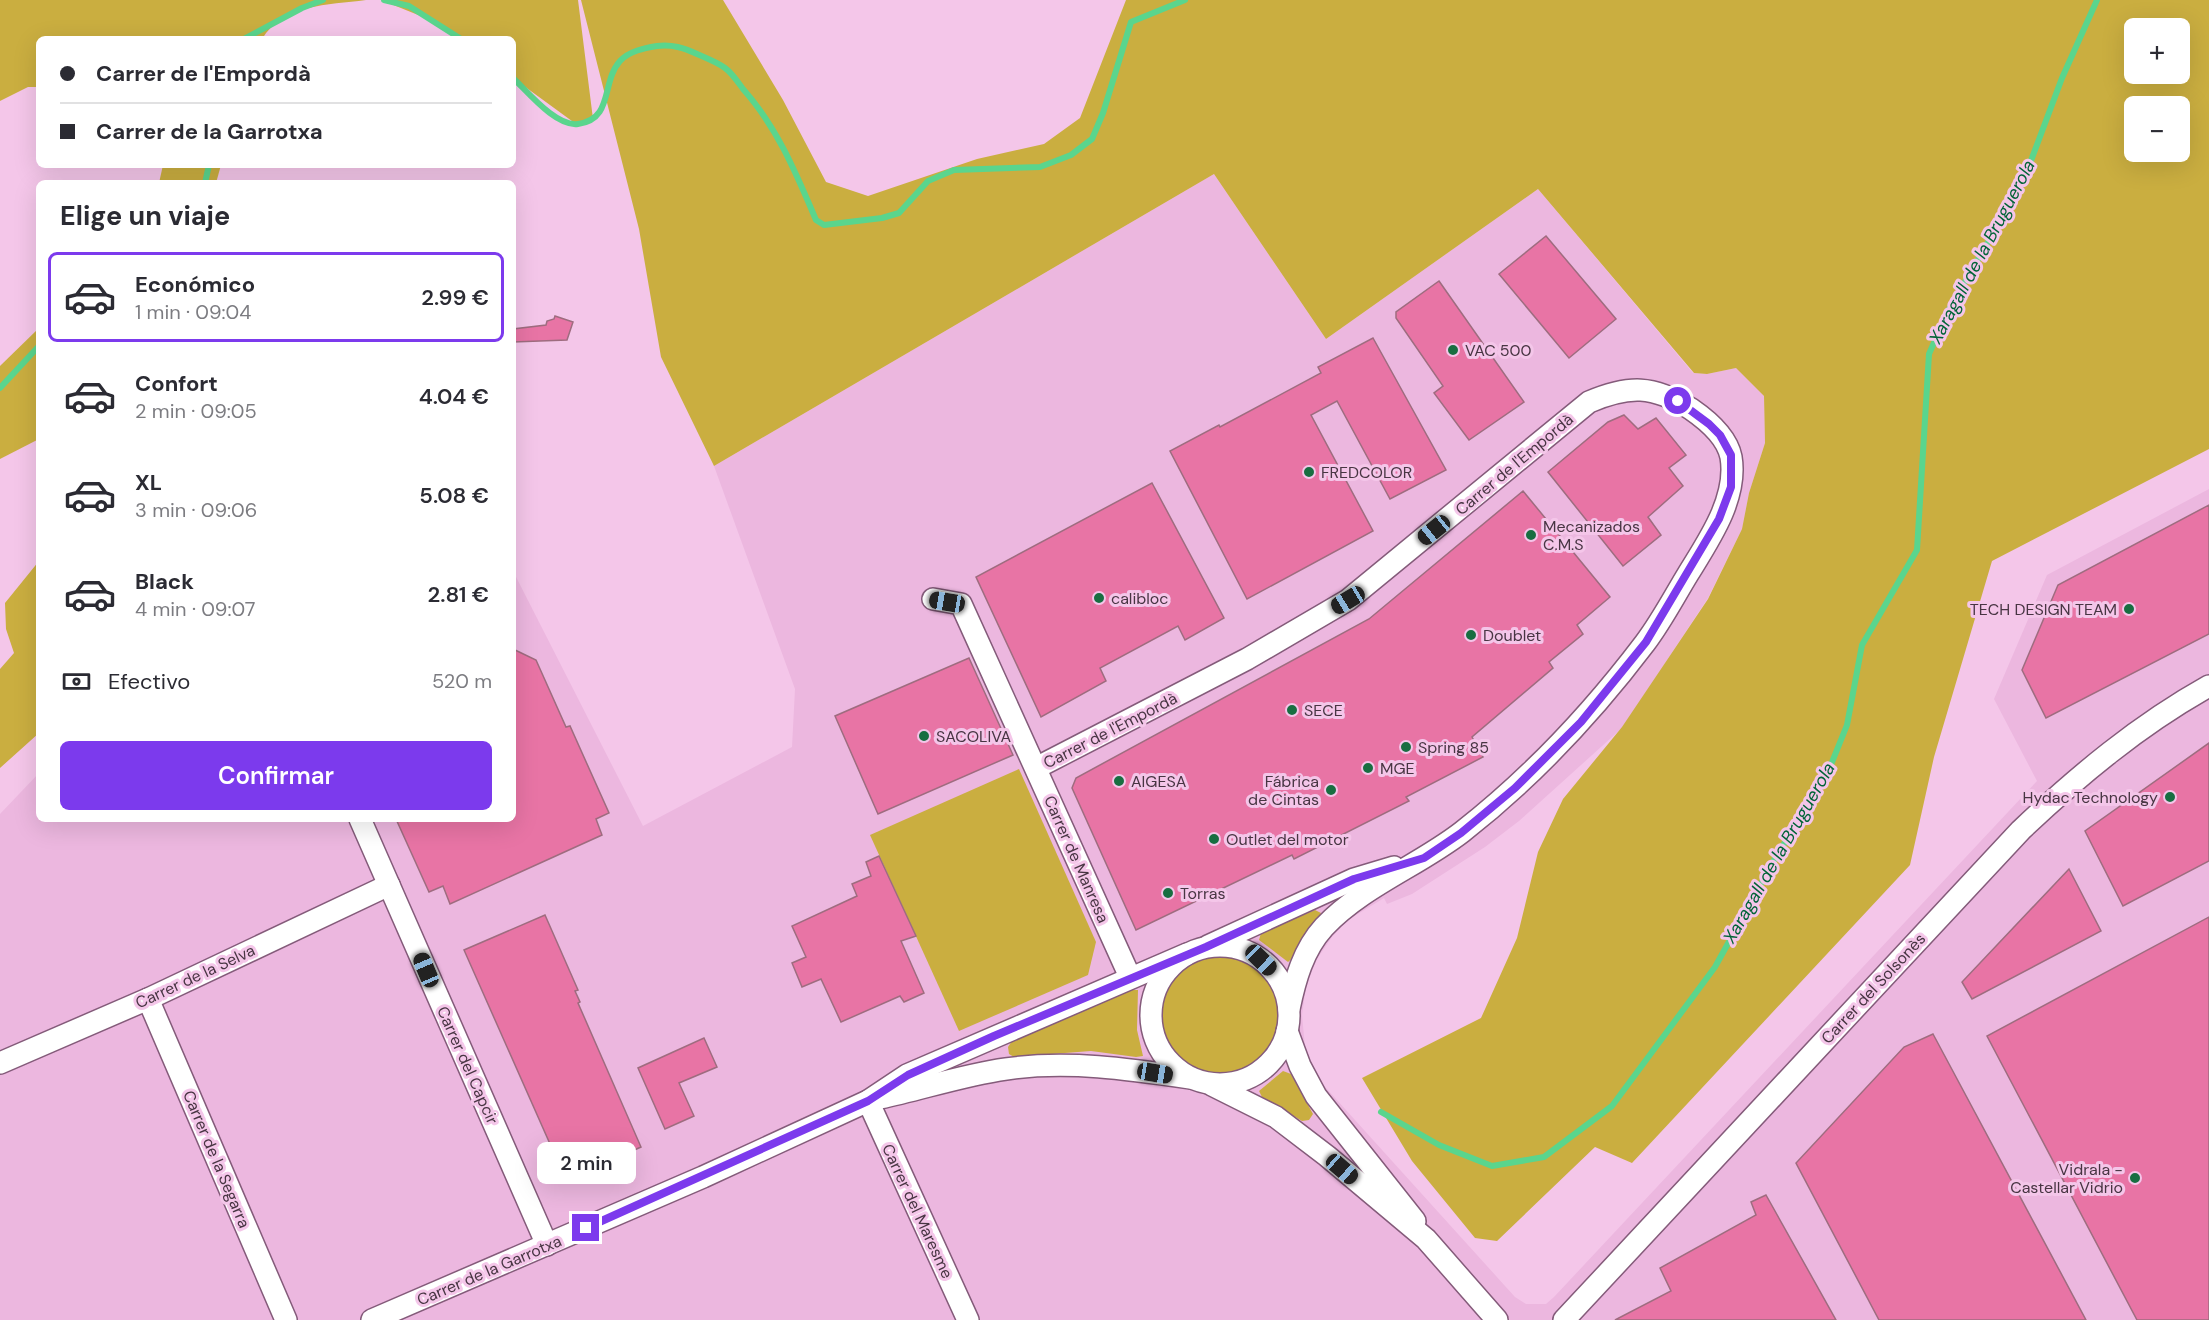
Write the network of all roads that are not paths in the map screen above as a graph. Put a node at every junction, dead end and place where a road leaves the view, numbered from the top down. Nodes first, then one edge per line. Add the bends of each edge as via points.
1 (1720, 435) joint
2 (933, 599) dead end
3 (2209, 686) edge
4 (1036, 768) junction
5 (361, 822) edge
6 (1424, 858) junction
7 (389, 885) junction
8 (1197, 951) junction
9 (1130, 977) junction
10 (148, 999) junction
11 (1289, 1010) junction
12 (1287, 1031) junction
13 (0, 1063) edge
14 (1202, 1081) junction
15 (868, 1101) junction
16 (1426, 1239) junction
17 (546, 1245) junction
18 (286, 1320) edge
19 (372, 1320) edge
20 (968, 1320) edge
21 (1497, 1320) edge
22 (1564, 1320) edge

1 - 4 street, Carrer de l'Empordà via 1694,411 1664,394 1626,389 1589,402 1348,600 1247,659
1 - 6 street, Carrer de la Garrotxa via 1731,455 1731,487 1719,519 1646,642 1581,722 1515,788
2 - 4 street, Carrer de Manresa via 961,604
3 - 22 street, Carrer del Solsonès via 2093,765 2020,830
4 - 9 street, Carrer de Manresa
5 - 7 street, Carrer del Capcir
6 - 8 street, Carrer de la Garrotxa via 1354,879
6 - 11 street, Carrer de la Garrotxa via 1340,911 1322,930 1296,975
7 - 10 street, Carrer de la Selva
7 - 17 street, Carrer del Capcir
8 - 9 street, Carrer de la Garrotxa
8 - 11 street via 1225,946 1244,950 1261,960 1275,973
8 - 14 street via 1172,966 1160,981 1151,1019 1164,1055 1177,1069
9 - 15 street, Carrer de la Garrotxa via 908,1075
10 - 13 street, Carrer de la Selva
10 - 18 street, Carrer de la Segarra
11 - 12 street
12 - 14 street via 1276,1054 1258,1073 1226,1084
12 - 16 street via 1316,1096 1405,1206
14 - 15 street, Carrer de la Garrotxa via 1092,1066 1047,1066 972,1075
14 - 16 street via 1276,1117 1304,1136
15 - 17 street, Carrer de la Garrotxa
15 - 20 street, Carrer del Maresme
16 - 21 street
17 - 19 street, Carrer de la Garrotxa

